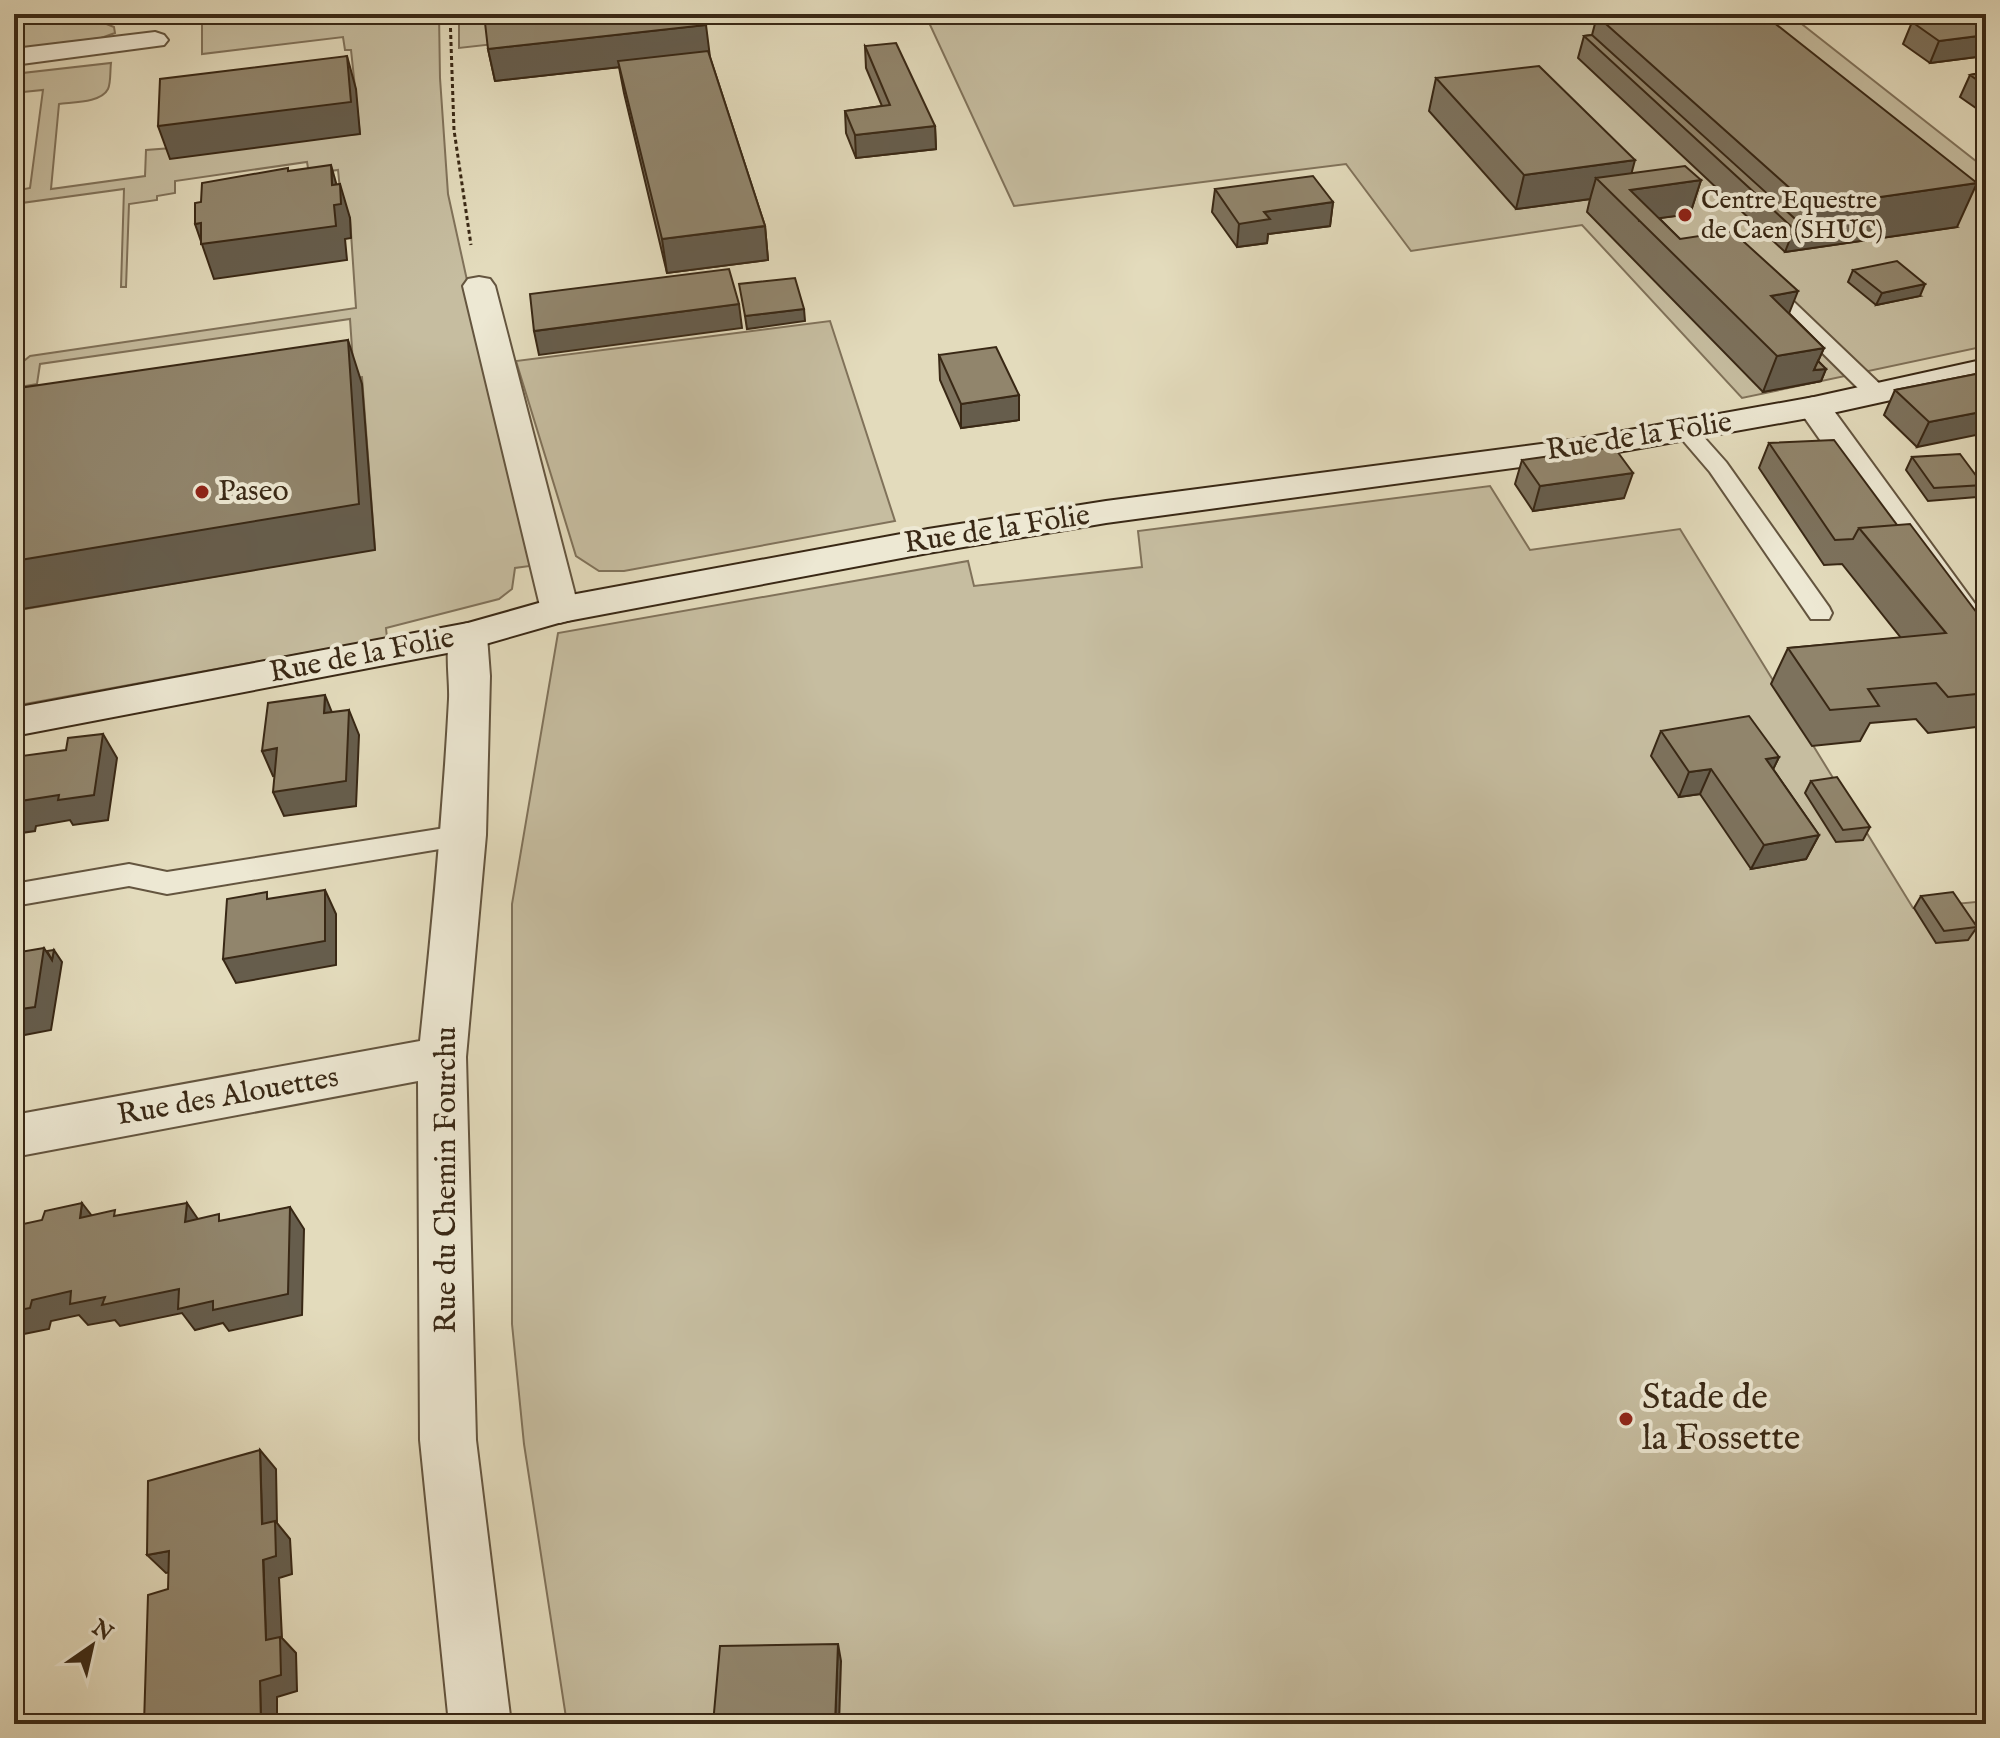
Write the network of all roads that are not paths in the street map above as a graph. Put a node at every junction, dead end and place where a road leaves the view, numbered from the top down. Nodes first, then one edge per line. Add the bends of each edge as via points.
1 (155, 40) dead end
2 (14, 57) edge
3 (1748, 268) edge
4 (479, 286) road end
5 (1986, 369) edge
6 (1876, 393) junction
7 (1814, 407) junction
8 (1685, 430) junction
9 (560, 610) junction
10 (1820, 613) dead end
11 (468, 636) junction
12 (1986, 647) edge
13 (14, 722) edge
14 (464, 835) junction
15 (14, 895) edge
16 (442, 1057) junction
17 (14, 1136) edge
18 (480, 1724) edge

1 - 2 street
3 - 6 lane
4 - 9 street
5 - 6 street, Rue de la Folie
6 - 7 street, Rue de la Folie
7 - 8 street, Rue de la Folie
7 - 12 street
8 - 9 street, Rue de la Folie via 1081,516
8 - 10 lane via 1718,467
9 - 11 street, Rue de la Folie
11 - 13 street, Rue de la Folie
11 - 14 street, Rue du Chemin Fourchu
14 - 15 lane via 167,883 129,875
14 - 16 street, Rue du Chemin Fourchu
16 - 17 street, Rue des Alouettes
16 - 18 street, Rue du Chemin Fourchu via 448,1440

